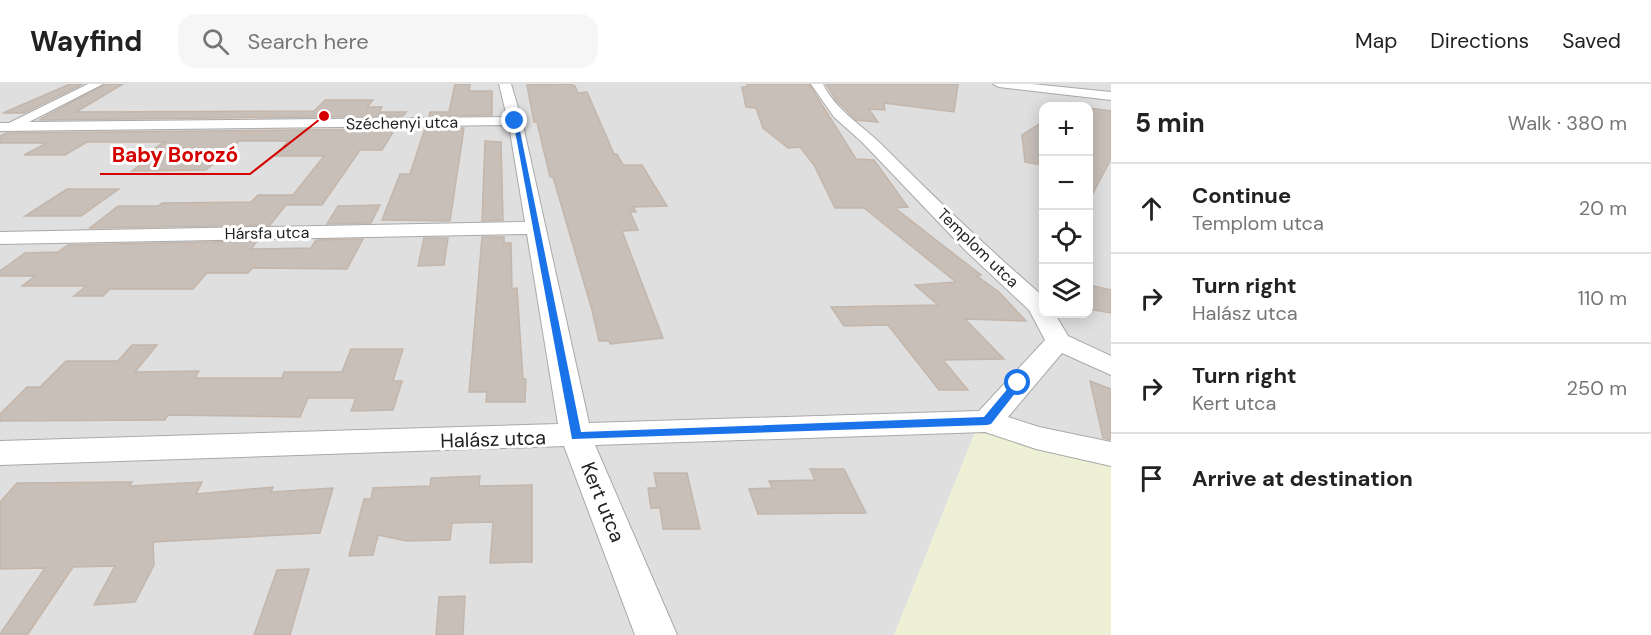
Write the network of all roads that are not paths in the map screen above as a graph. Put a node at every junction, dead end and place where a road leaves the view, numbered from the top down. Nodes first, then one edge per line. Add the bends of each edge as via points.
1 (97, 84) edge
2 (505, 84) edge
3 (817, 84) edge
4 (999, 84) edge
5 (1111, 96) edge
6 (515, 121) junction
7 (3, 129) edge
8 (534, 228) junction
9 (3, 240) edge
10 (1058, 341) junction
11 (1111, 366) edge
12 (987, 421) junction
13 (576, 436) junction
14 (0, 453) edge
15 (1111, 454) edge
16 (656, 635) edge

1 - 7 street
2 - 6 street, Kert utca
3 - 10 street, Templom utca via 850,127 1039,306
4 - 5 street
6 - 7 street, Széchenyi utca
6 - 8 street, Kert utca
8 - 9 street, Hársfa utca
8 - 13 street, Kert utca
10 - 11 street
10 - 12 street
12 - 13 street, Halász utca
12 - 15 street via 1036,438
13 - 14 street, Halász utca
13 - 16 street, Kert utca

